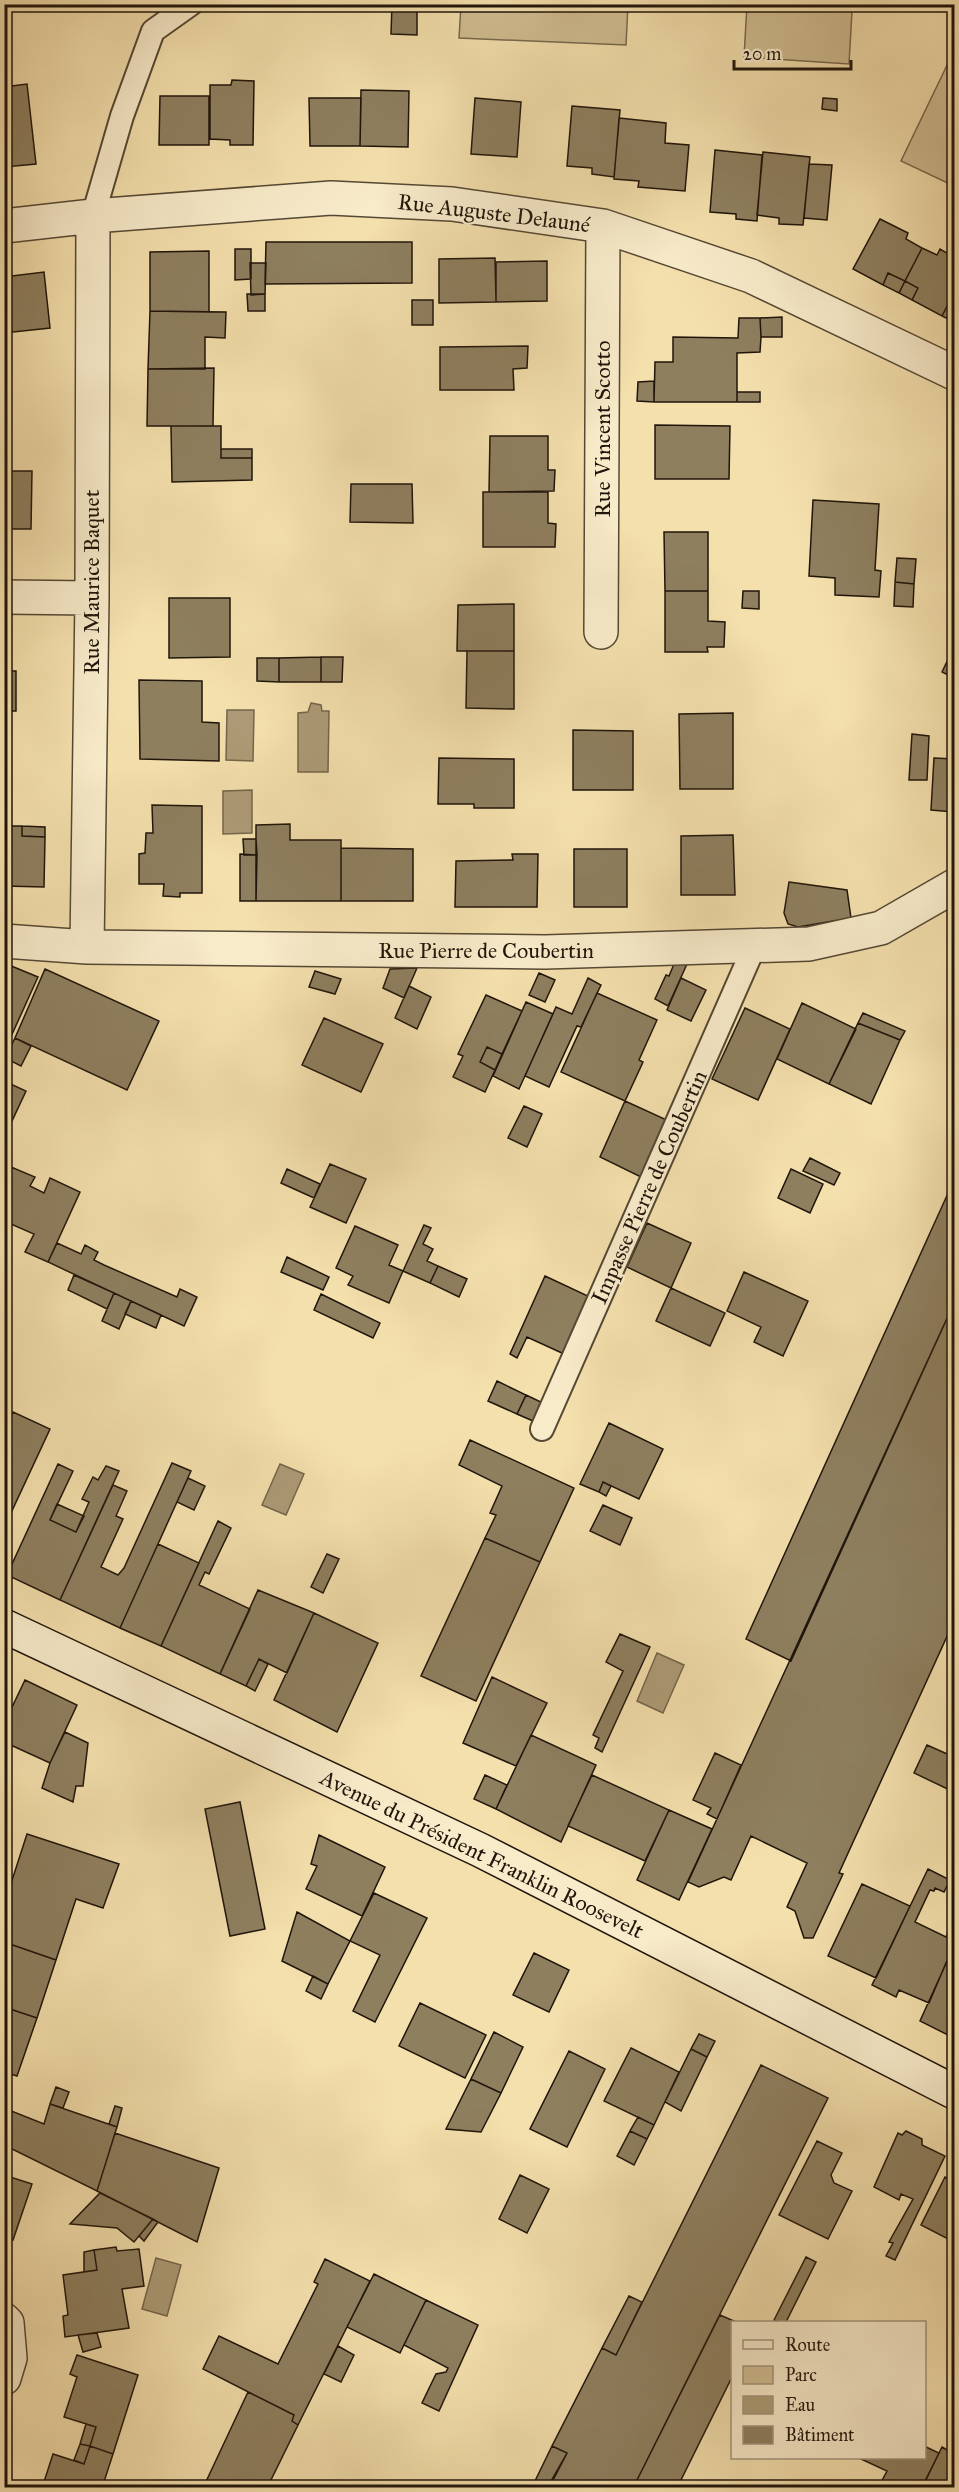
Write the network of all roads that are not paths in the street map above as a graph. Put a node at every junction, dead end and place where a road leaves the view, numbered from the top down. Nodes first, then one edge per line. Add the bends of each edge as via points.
1 (191, 4) edge
2 (93, 216) junction
3 (4, 226) edge
4 (603, 226) junction
5 (954, 373) edge
6 (4, 597) edge
7 (92, 598) junction
8 (601, 632) dead end
9 (954, 886) edge
10 (4, 941) edge
11 (755, 945) junction
12 (87, 947) junction
13 (542, 1429) dead end
14 (4, 1626) edge
15 (954, 2092) edge
16 (4, 2320) edge
17 (4, 2378) edge

1 - 2 lane via 153,31
2 - 3 street, Rue Auguste Delauné
2 - 4 street, Rue Auguste Delauné via 331,198 452,204
2 - 7 street, Rue Maurice Baquet
4 - 5 street, Rue Auguste Delauné via 751,276
4 - 8 street, Rue Vincent Scotto
6 - 7 street
7 - 12 street, Rue Maurice Baquet
9 - 11 street, Rue Pierre de Coubertin via 881,928 809,944
10 - 12 street, Rue Pierre de Coubertin
11 - 12 street, Rue Pierre de Coubertin via 545,952
11 - 13 lane, Impasse Pierre de Coubertin
14 - 15 street, Avenue du Président Franklin Roosevelt via 480,1850
16 - 17 street via 10,2358

